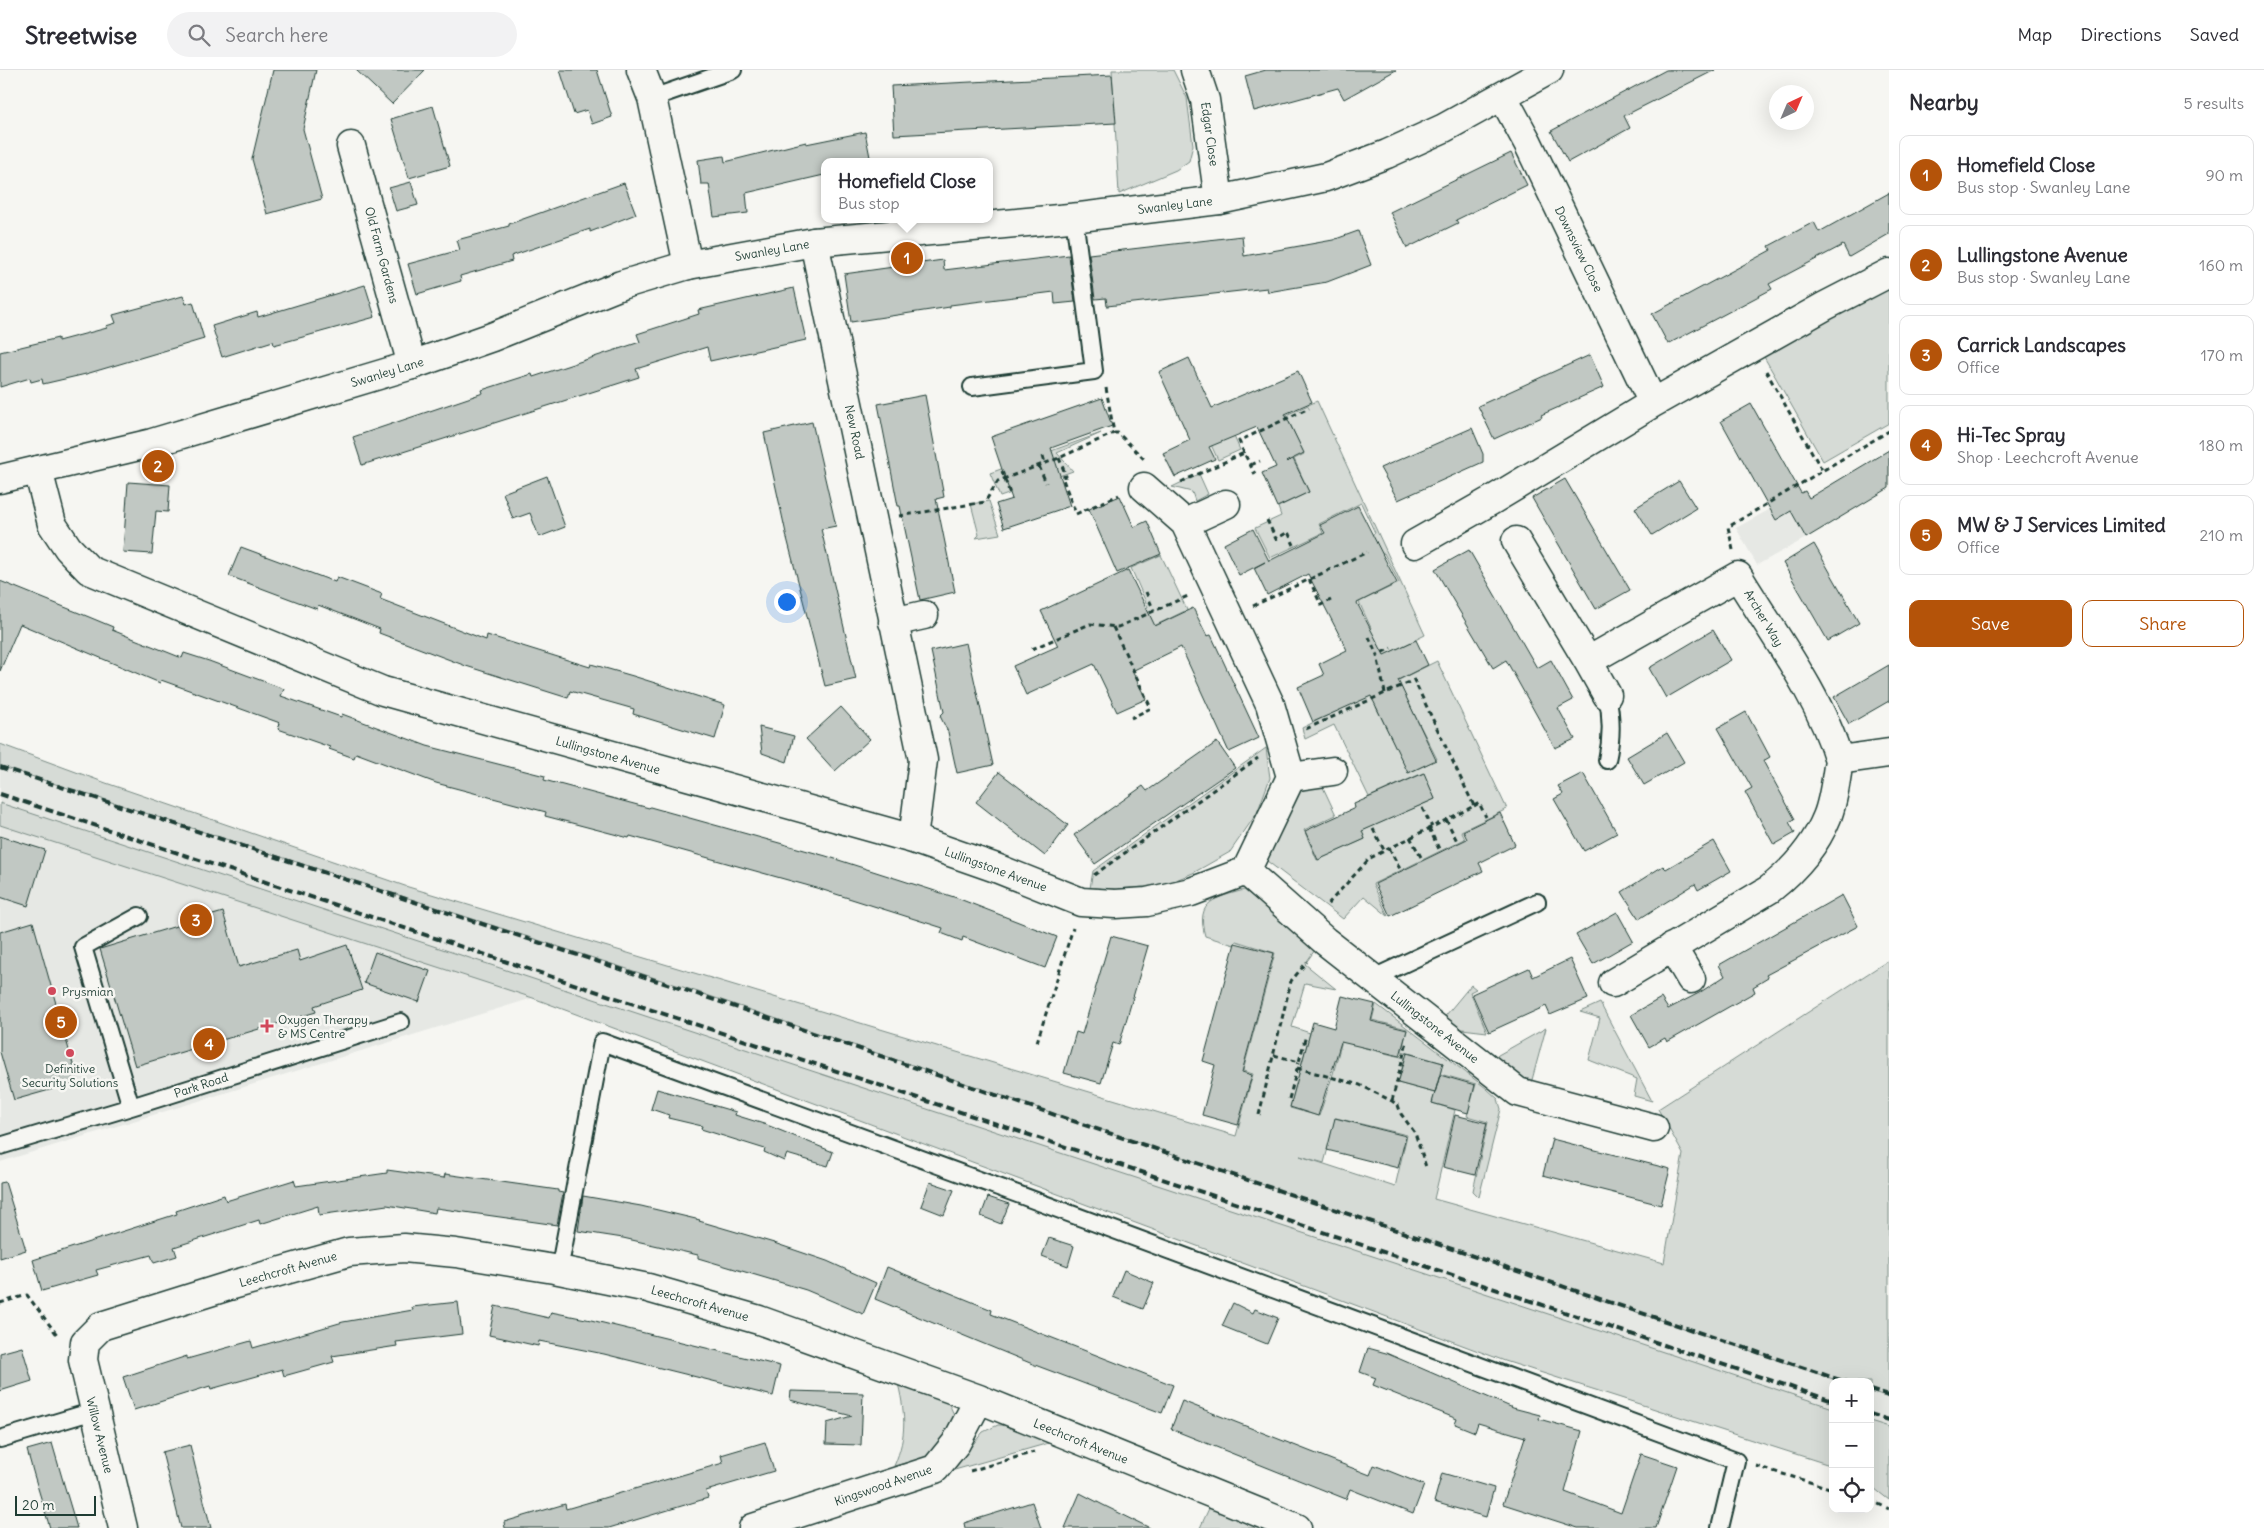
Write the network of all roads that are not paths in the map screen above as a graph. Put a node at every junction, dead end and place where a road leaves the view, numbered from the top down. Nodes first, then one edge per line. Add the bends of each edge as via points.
1 (641, 70) edge
2 (733, 70) edge
3 (1195, 70) edge
4 (1545, 71) edge
5 (1503, 97) junction
6 (652, 98) junction
7 (351, 146) dead end
8 (1219, 200) junction
9 (1074, 217) junction
10 (814, 242) junction
11 (688, 265) junction
12 (1889, 273) edge
13 (412, 365) junction
14 (972, 386) dead end
15 (1653, 403) junction
16 (38, 470) junction
17 (0, 479) edge
18 (1140, 492) road end
19 (1226, 504) dead end
20 (1185, 523) junction
21 (1516, 541) dead end
22 (1414, 544) dead end
23 (924, 615) dead end
24 (893, 622) junction
25 (1588, 661) junction
26 (1607, 695) joint
27 (1889, 754) edge
28 (1607, 760) dead end
29 (1839, 760) junction
30 (1333, 770) dead end
31 (1291, 777) junction
32 (913, 839) junction
33 (1246, 871) junction
34 (1537, 902) dead end
35 (139, 916) dead end
36 (1672, 947) junction
37 (1373, 978) junction
38 (1691, 979) dead end
39 (1613, 982) dead end
40 (401, 1022) dead end
41 (131, 1107) junction
42 (1654, 1128) dead end
43 (0, 1146) edge
44 (562, 1255) dead end
45 (86, 1342) joint
46 (979, 1399) junction
47 (94, 1411) junction
48 (0, 1439) edge
49 (123, 1528) edge
50 (753, 1528) edge
51 (1297, 1528) edge
52 (1720, 1528) edge

1 - 6 street
2 - 6 lane
3 - 8 street, Edgar Close via 1206,100
4 - 5 street, Swanley Lane
5 - 8 street, Swanley Lane via 1387,154 1326,177
5 - 15 street, Downsview Close
6 - 11 street
7 - 13 street, Old Farm Gardens
8 - 9 street, Swanley Lane
9 - 10 street, Swanley Lane
9 - 14 lane via 1094,371
10 - 11 street, Swanley Lane
10 - 24 street, New Road
11 - 13 street, Swanley Lane via 621,285
12 - 15 street
13 - 16 street, Swanley Lane via 161,440
15 - 22 street
16 - 17 street, Swanley Lane
16 - 32 street, Lullingstone Avenue via 52,524 68,548 89,570 383,692
18 - 20 street
19 - 20 street
20 - 31 street via 1270,704
21 - 25 street
23 - 24 street
24 - 32 street, New Road via 923,760
25 - 26 street
25 - 29 street, Archer Way via 1738,576 1817,706
26 - 28 lane via 1611,712
27 - 29 street
29 - 36 street, Archer Way via 1828,816 1803,859 1770,889
30 - 31 street
31 - 33 street
32 - 33 street, Lullingstone Avenue via 1081,902 1147,902 1191,892
33 - 37 street, Lullingstone Avenue
34 - 37 lane
35 - 41 lane via 83,947
36 - 38 street
36 - 39 street, Archer Way
37 - 42 street, Lullingstone Avenue via 1518,1092
40 - 41 lane, Park Road
41 - 43 lane, Park Road
44 - 52 lane via 602,1042 1736,1461
45 - 46 street, Leechcroft Avenue via 101,1326 229,1286 349,1252 404,1248 554,1269 648,1288 760,1320
45 - 47 street, Willow Avenue via 83,1360
46 - 50 street, Kingswood Avenue via 956,1443 935,1469
46 - 51 street, Leechcroft Avenue
47 - 48 lane
47 - 49 street, Willow Avenue

